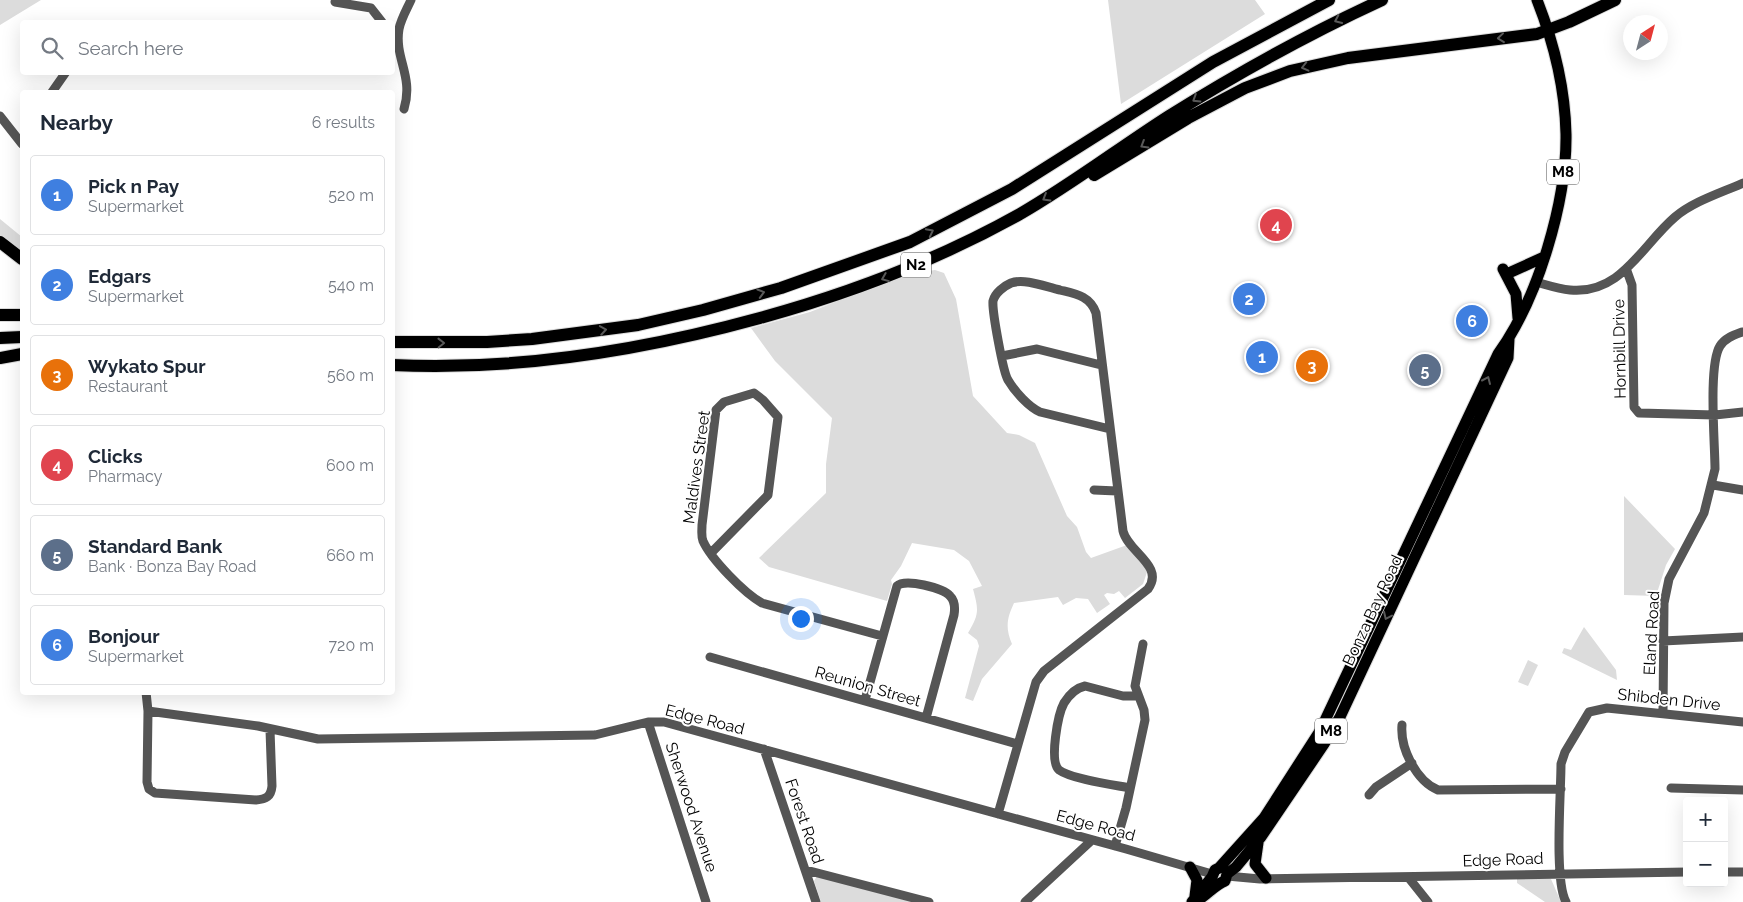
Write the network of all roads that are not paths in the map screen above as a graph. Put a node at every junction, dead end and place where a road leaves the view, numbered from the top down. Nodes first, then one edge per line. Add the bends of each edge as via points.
1 (411, 0) edge
2 (1328, 0) edge
3 (1382, 0) edge
4 (1537, 0) edge
5 (1615, 0) edge
6 (335, 2) dead end
7 (380, 20) edge
8 (396, 25) edge
9 (1549, 31) junction
10 (64, 75) edge
11 (53, 90) edge
12 (404, 109) dead end
13 (0, 116) edge
14 (20, 137) edge
15 (1743, 183) edge
16 (1062, 188) junction
17 (0, 242) edge
18 (1544, 256) junction
19 (20, 257) edge
20 (1627, 271) junction
21 (1536, 282) junction
22 (0, 315) edge
23 (20, 315) edge
24 (1518, 320) junction
25 (1742, 332) edge
26 (20, 337) edge
27 (0, 338) edge
28 (1509, 339) junction
29 (395, 342) edge
30 (20, 354) edge
31 (1002, 356) junction
32 (0, 358) edge
33 (1101, 364) junction
34 (395, 365) edge
35 (1743, 412) edge
36 (1715, 415) junction
37 (1110, 429) junction
38 (1713, 485) junction
39 (1094, 490) dead end
40 (1743, 490) edge
41 (1117, 491) junction
42 (711, 553) junction
43 (882, 636) junction
44 (1743, 637) edge
45 (1663, 641) junction
46 (1143, 644) dead end
47 (710, 657) dead end
48 (146, 695) edge
49 (1137, 696) junction
50 (865, 700) junction
51 (148, 711) junction
52 (1663, 713) junction
53 (926, 718) junction
54 (648, 722) junction
55 (1743, 722) edge
56 (1402, 725) dead end
57 (270, 730) junction
58 (1018, 744) junction
59 (764, 749) junction
60 (1412, 762) junction
61 (1130, 788) junction
62 (1670, 788) dead end
63 (1561, 789) junction
64 (1743, 790) edge
65 (1370, 795) dead end
66 (998, 814) junction
67 (1261, 837) junction
68 (1092, 840) junction
69 (1115, 846) junction
70 (1190, 867) junction
71 (806, 870) junction
72 (1560, 872) junction
73 (1683, 872) edge
74 (1728, 872) edge
75 (1743, 872) edge
76 (1220, 876) junction
77 (1408, 877) junction
78 (1263, 879) junction
79 (703, 901) edge
80 (1194, 901) edge
81 (816, 902) edge
82 (928, 902) edge
83 (1025, 902) edge
84 (1428, 902) edge
85 (1566, 902) edge

1 - 8 street
29 -> 2 highway, N2 via 532,339 638,324 781,288 901,246 1012,189 1213,62
3 -> 16 highway, N2 via 1279,50 1112,153
4 - 9 main road, Bonza Bay Road / M8
5 - 9 highway
6 - 7 street via 371,8
8 - 12 street via 408,87
9 -> 16 highway via 1348,58 1290,71 1238,92 1094,175
9 - 18 main road, Bonza Bay Road / M8 via 1566,133 1561,185
10 - 11 street
13 - 14 street
15 - 20 street via 1677,216
16 -> 34 highway, N2 via 1020,214 916,265 859,288 731,326 627,350 552,360 491,365
17 - 19 highway
18 - 21 main road, Bonza Bay Road / M8
18 - 24 main road via 1507,271 1516,294
20 - 21 street via 1614,280 1582,290
20 - 36 street, Hornbill Drive via 1632,284 1634,407 1639,413
21 - 24 main road, Bonza Bay Road / M8
22 - 23 highway
24 - 28 main road, Bonza Bay Road / M8
25 - 36 street, Eland Road via 1724,340 1716,354
26 - 27 highway
28 -> 67 main road, Bonza Bay Road / M8 via 1508,358 1340,717
76 -> 28 main road, Bonza Bay Road / M8 via 1264,818 1324,725 1498,354
30 - 32 highway
31 - 33 street via 1037,349
31 - 33 street via 994,300 1004,286 1021,281 1089,300 1096,313
31 - 37 street via 1009,382 1035,410
33 - 37 street
35 - 36 street, Hornbill Drive
36 - 38 street, Eland Road
37 - 41 street
38 - 40 street
38 - 45 street, Eland Road via 1704,513 1669,579 1664,603
39 - 41 street
41 - 58 street via 1125,539 1149,565 1153,581 1148,589 1042,674 1033,687
42 - 42 street, Maldives Street via 703,541 702,532 716,410 724,402 754,393 778,417 768,495
42 - 43 street, Maldives Street via 746,592 762,603
43 - 50 street
43 - 53 street via 899,583 927,586 945,592 952,599 953,621
44 - 45 street
45 - 52 street, Eland Road
46 - 49 street via 1135,681
47 - 50 street, Reunion Street
48 - 51 street
49 - 61 street via 1144,710 1144,720
49 - 61 street via 1123,696 1085,686 1080,688 1063,706 1053,752 1055,765 1063,772
50 - 53 street, Reunion Street
51 - 57 street, Edge Road via 225,720
51 - 57 street via 147,782 149,789 158,794 266,798 271,794 272,786
52 - 55 street, Shibden Drive
52 - 63 street, Shibden Drive via 1607,708 1593,710 1585,716 1562,757
53 - 58 street, Reunion Street
54 - 57 street, Edge Road via 595,735 318,739
54 - 59 street, Edge Road via 664,722
54 - 79 street, Sherwood Avenue
56 - 60 street via 1401,736
58 - 66 street
59 - 66 street, Edge Road
59 - 71 street, Forest Road
60 - 63 street via 1426,783 1441,791
60 - 65 street
61 - 69 street
62 - 64 street
63 - 72 street
66 - 68 street, Edge Road
67 - 76 main road, Bonza Bay Road / M8 via 1236,867
67 - 78 main road via 1255,864
68 - 69 street, Edge Road
68 - 83 street
69 - 70 street, Edge Road
70 - 76 street, Edge Road
70 - 80 main road via 1197,880
71 - 81 street, Forest Road
71 - 82 street
72 - 73 street, Edge Road
72 - 77 street, Edge Road
72 - 85 street
74 - 75 street
76 - 78 street, Edge Road
76 - 80 main road, Bonza Bay Road / M8 via 1211,892
77 - 78 street, Edge Road
77 - 84 street

